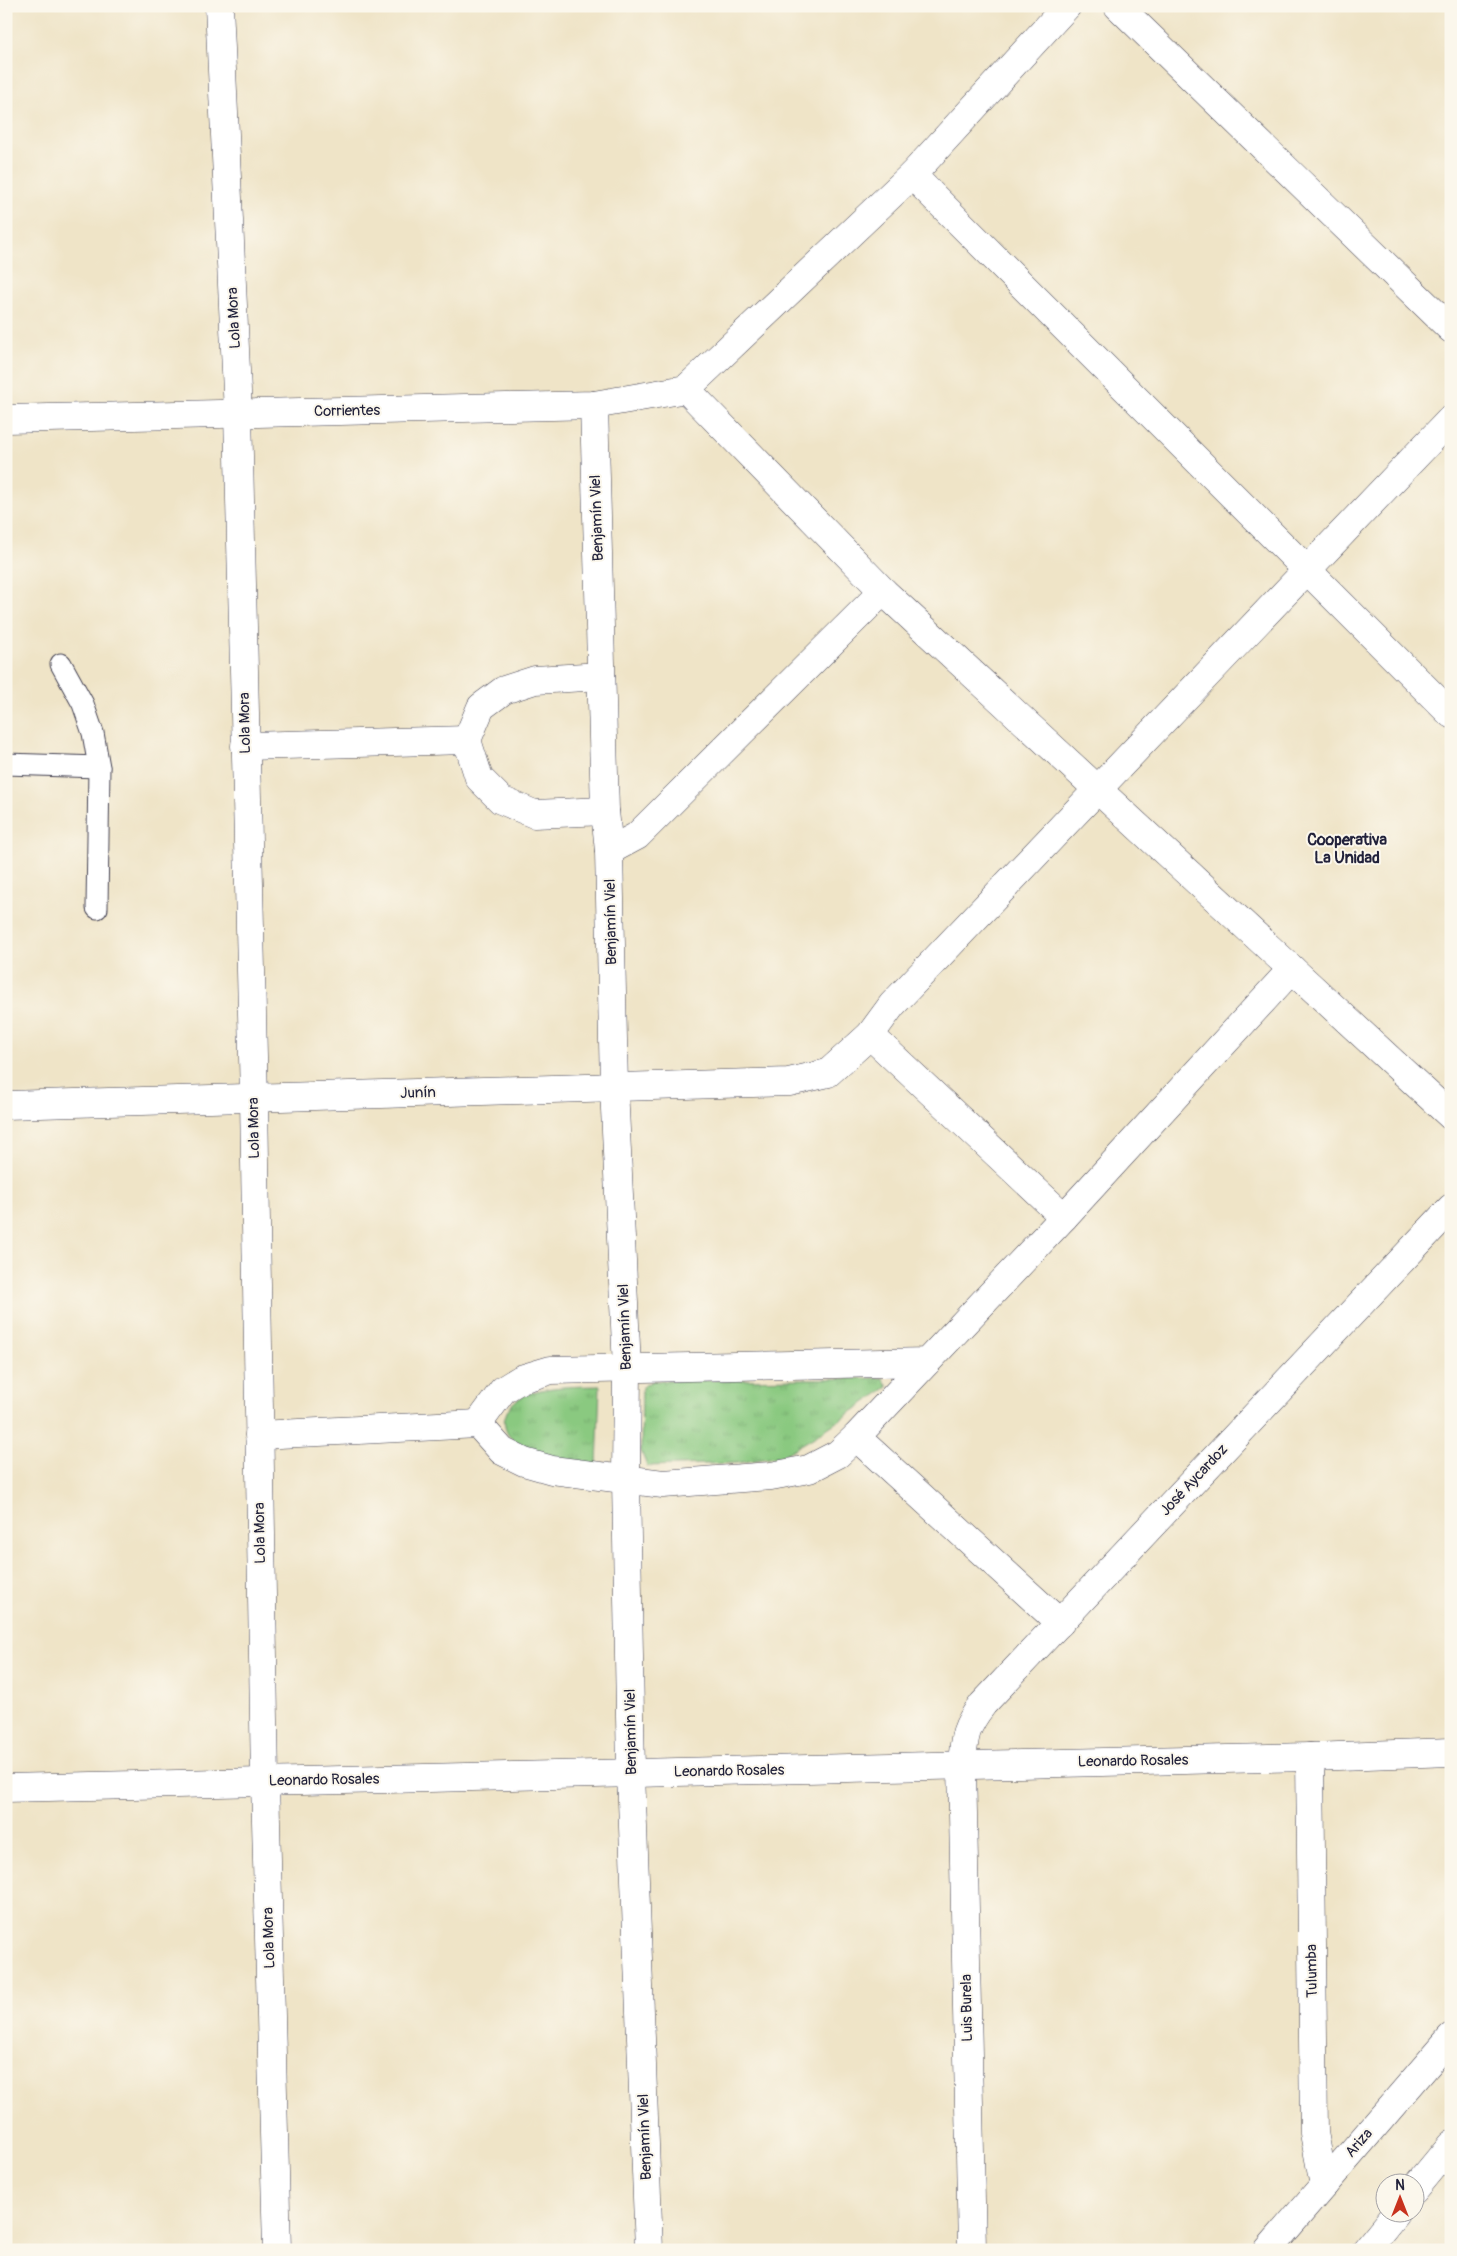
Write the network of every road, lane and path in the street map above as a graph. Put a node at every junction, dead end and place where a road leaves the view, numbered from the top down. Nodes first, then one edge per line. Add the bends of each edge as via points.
1 (219, 6) edge
2 (1068, 6) edge
3 (1118, 6) edge
4 (912, 175) junction
5 (1451, 329) edge
6 (686, 389) junction
7 (594, 405) junction
8 (238, 413) junction
9 (6, 419) edge
10 (1451, 419) edge
11 (1307, 570) junction
12 (882, 591) junction
13 (61, 664) dead end
14 (601, 676) junction
15 (1451, 714) edge
16 (467, 740) junction
17 (245, 746) junction
18 (6, 764) edge
19 (99, 767) junction
20 (1098, 789) junction
21 (605, 811) junction
22 (610, 851) junction
23 (97, 908) dead end
24 (1292, 969) junction
25 (870, 1035) junction
26 (614, 1086) junction
27 (254, 1099) junction
28 (6, 1104) edge
29 (1451, 1116) edge
30 (1451, 1208) edge
31 (1064, 1217) junction
32 (927, 1362) junction
33 (627, 1368) junction
34 (478, 1424) junction
35 (259, 1435) junction
36 (856, 1437) junction
37 (626, 1479) junction
38 (1060, 1622) junction
39 (1451, 1752) edge
40 (1310, 1757) junction
41 (962, 1765) junction
42 (631, 1774) junction
43 (264, 1782) junction
44 (6, 1788) edge
45 (1451, 2037) edge
46 (1451, 2144) edge
47 (1424, 2178) edge
48 (1324, 2185) junction
49 (1387, 2224) edge
50 (277, 2250) edge
51 (649, 2250) edge
52 (972, 2250) edge
53 (1268, 2250) edge
54 (1366, 2250) edge

1 - 8 street, Lola Mora
2 - 4 street
3 - 5 street
4 - 6 street
4 - 11 street
6 - 7 street, Corrientes
6 - 12 street
7 - 8 street, Corrientes
7 - 14 street, Benjamín Viel
8 - 9 street, Corrientes
8 - 17 street, Lola Mora
10 - 11 street
11 - 15 street
11 - 20 street
12 - 20 street
12 - 22 street via 637,836
13 - 19 lane via 83,704 93,733
14 - 16 street via 536,680 504,690 481,707
14 - 21 street, Benjamín Viel
16 - 17 street
16 - 21 street via 479,778 501,800 534,814
17 - 27 street, Lola Mora
18 - 19 lane
19 - 23 lane
20 - 24 street
20 - 25 street via 892,1005
21 - 22 street, Benjamín Viel
22 - 26 street, Benjamín Viel
24 - 29 street
24 - 31 street
25 - 26 street, Junín via 828,1072 789,1082
25 - 31 street
26 - 27 street, Junín
26 - 33 street, Benjamín Viel
27 - 28 street, Junín
27 - 35 street, Lola Mora
30 - 38 street, José Aycardoz
31 - 32 street
32 - 33 street
32 - 36 street
33 - 34 street via 551,1370 521,1380 503,1390
33 - 37 street, Benjamín Viel
34 - 35 street
34 - 37 street via 502,1451 524,1462 552,1470
35 - 43 street, Lola Mora
36 - 37 street via 838,1454 808,1469 771,1476 663,1484
36 - 38 street
37 - 42 street, Benjamín Viel
38 - 41 street, José Aycardoz via 969,1722 963,1740
39 - 40 street, Leonardo Rosales
40 - 41 street, Leonardo Rosales
40 - 48 street, Tulumba via 1314,2133
41 - 42 street, Leonardo Rosales
41 - 52 street, Luis Burela
42 - 43 street, Leonardo Rosales
42 - 51 street, Benjamín Viel
43 - 44 street, Leonardo Rosales
43 - 50 street, Lola Mora
45 - 48 street, Ariza
46 - 47 street
48 - 53 street, Ariza
49 - 54 street

